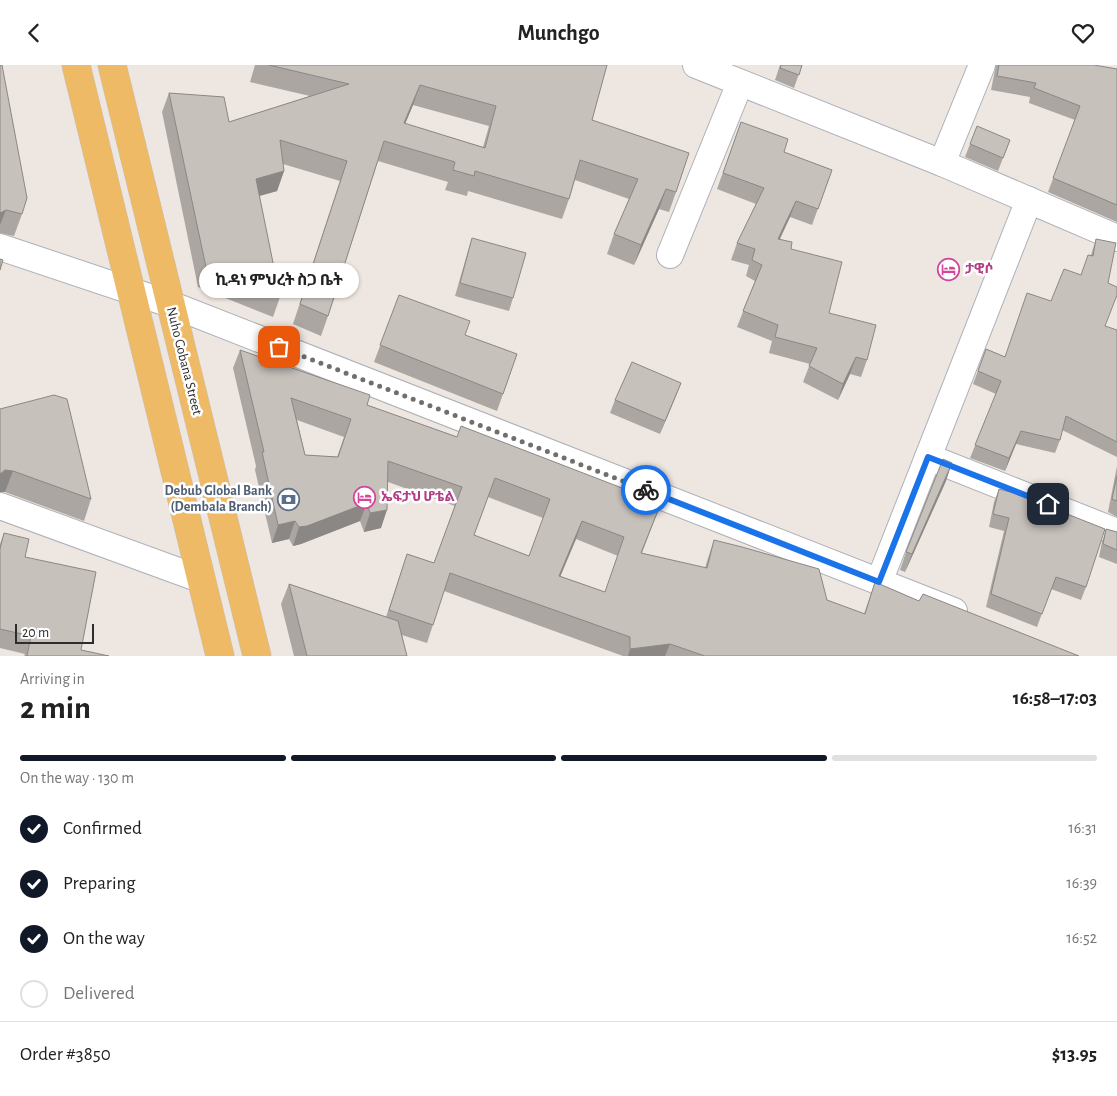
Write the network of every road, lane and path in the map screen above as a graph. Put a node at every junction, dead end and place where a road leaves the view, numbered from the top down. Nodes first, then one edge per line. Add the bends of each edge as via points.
1 (76, 65) edge
2 (112, 65) edge
3 (696, 65) edge
4 (982, 65) edge
5 (740, 83) junction
6 (942, 163) junction
7 (1029, 200) junction
8 (1117, 238) edge
9 (0, 247) edge
10 (670, 255) dead end
11 (130, 292) junction
12 (170, 304) junction
13 (928, 457) junction
14 (0, 505) edge
15 (1117, 531) edge
16 (200, 579) junction
17 (879, 582) junction
18 (979, 621) edge
19 (220, 656) edge
20 (257, 656) edge

1 - 11 main road
2 - 12 main road, Nuho Gobana Street
3 - 5 street
4 - 6 street
5 - 6 street
5 - 10 street
6 - 7 street
7 - 8 street
7 - 13 street
9 - 11 street
11 - 12 street
11 - 16 main road
12 - 17 street
12 - 20 main road, Nuho Gobana Street
13 - 15 street
13 - 17 street
14 - 16 street
16 - 19 main road
17 - 18 street

